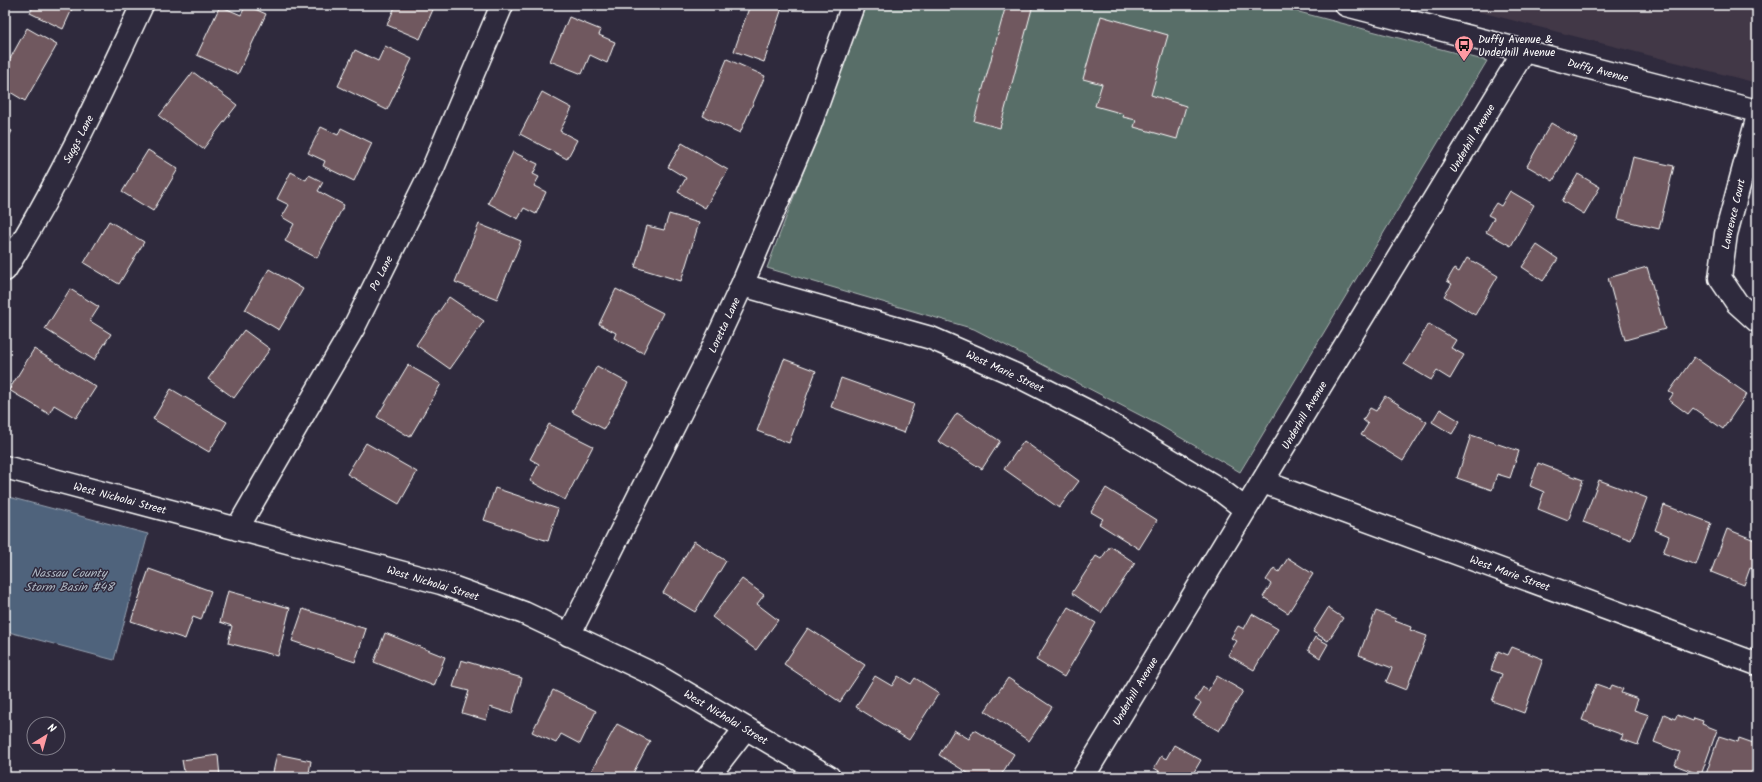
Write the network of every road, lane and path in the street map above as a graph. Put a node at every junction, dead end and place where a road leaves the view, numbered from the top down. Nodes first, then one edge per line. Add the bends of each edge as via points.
1 (142, 5) edge
2 (502, 5) edge
3 (854, 5) edge
4 (1346, 5) edge
5 (1524, 52) junction
6 (1757, 111) edge
7 (1757, 119) edge
8 (5, 270) edge
9 (742, 285) junction
10 (1757, 321) edge
11 (5, 467) edge
12 (1263, 482) junction
13 (1245, 509) junction
14 (237, 529) junction
15 (569, 635) junction
16 (1757, 664) edge
17 (745, 729) junction
18 (708, 777) edge
19 (829, 777) edge
20 (1082, 777) edge

1 - 8 street, Suggs Lane via 94,109 23,242
2 - 14 street, Po Lane via 433,168 354,327
3 - 9 street, Loretta Lane via 809,128
4 - 5 street, Duffy Avenue
5 - 6 street, Duffy Avenue
5 - 12 street, Underhill Avenue
7 - 10 street, Lawrence Court via 1726,234 1720,278 1737,303
9 - 13 street, West Marie Street via 932,338 1016,375 1095,415 1219,489
9 - 15 street, Loretta Lane
11 - 14 street, West Nicholai Street
12 - 13 street, Underhill Avenue
12 - 16 street, West Marie Street
13 - 20 street, Underhill Avenue
14 - 15 street, West Nicholai Street via 441,583 524,613
15 - 17 street, West Nicholai Street via 659,677
17 - 18 street
17 - 19 street, West Nicholai Street

